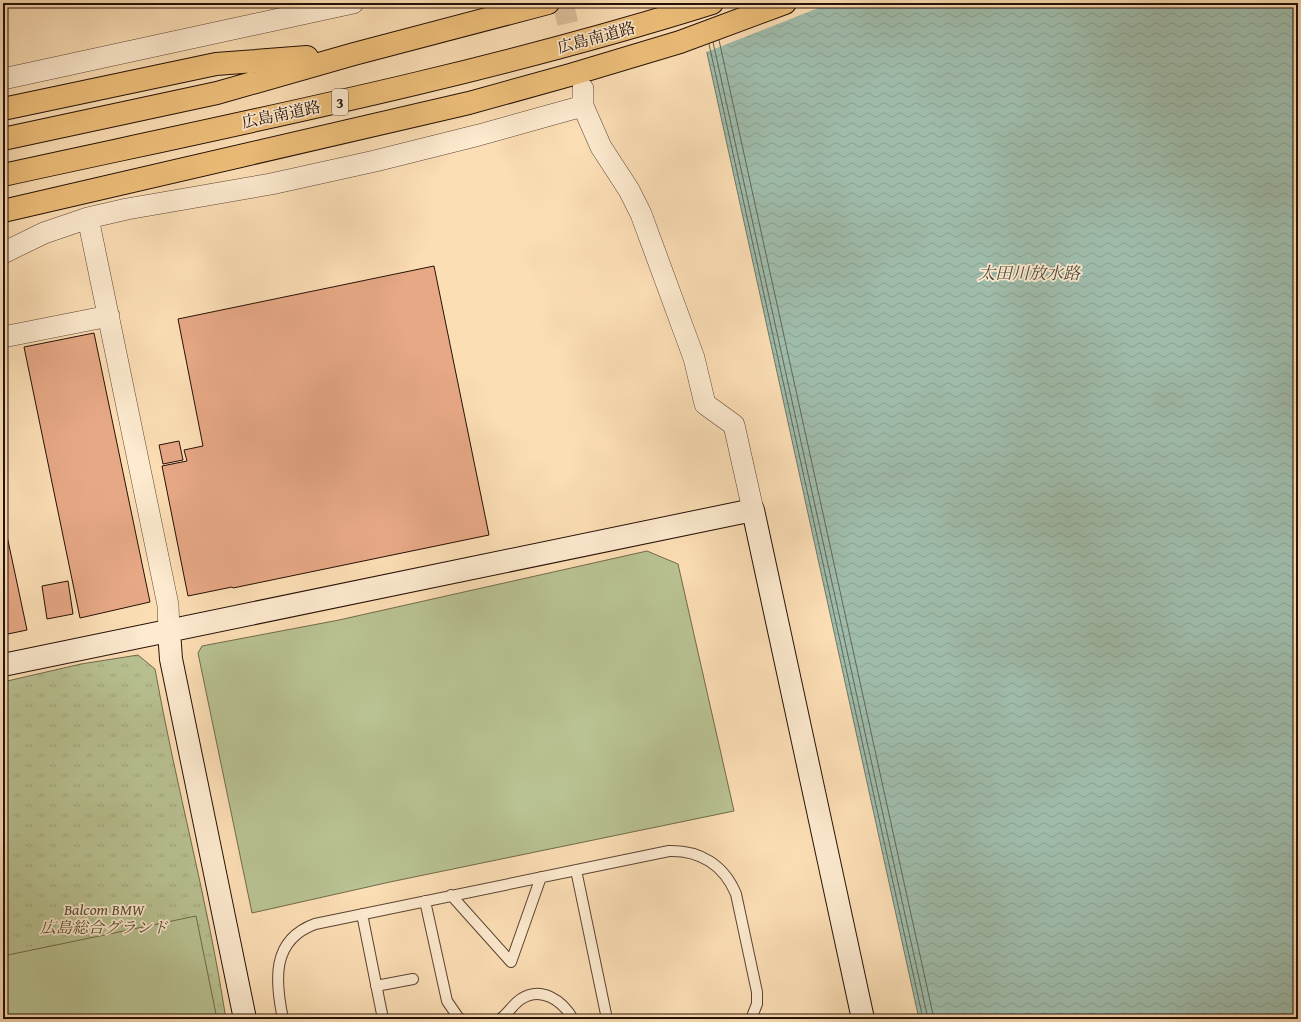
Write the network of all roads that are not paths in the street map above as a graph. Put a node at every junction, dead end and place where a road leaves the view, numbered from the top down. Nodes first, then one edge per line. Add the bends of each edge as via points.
1 (354, 3) edge
2 (548, 3) edge
3 (712, 3) edge
4 (785, 3) edge
5 (354, 54) junction
6 (3, 79) edge
7 (3, 109) edge
8 (3, 139) edge
9 (3, 175) edge
10 (3, 211) edge
11 (88, 218) junction
12 (3, 253) edge
13 (109, 316) junction
14 (3, 337) edge
15 (753, 510) junction
16 (169, 631) junction
17 (3, 665) edge
18 (576, 870) junction
19 (541, 877) junction
20 (451, 895) junction
21 (426, 901) junction
22 (362, 914) junction
23 (412, 979) dead end
24 (376, 986) junction
25 (245, 1019) edge
26 (282, 1019) edge
27 (383, 1019) edge
28 (461, 1019) edge
29 (500, 1019) edge
30 (573, 1019) edge
31 (607, 1019) edge
32 (751, 1019) edge
33 (863, 1019) edge

1 - 6 street
2 - 5 highway
3 - 9 highway, 広島南道路 / 3 via 518,58 359,97
4 - 10 highway via 680,42 469,103
5 - 7 highway via 216,64
5 - 8 highway via 217,93
11 - 12 street via 44,233
11 - 13 street
11 - 15 street via 271,184 367,163 479,135 583,97 601,147 641,214 694,358 705,404 734,425
13 - 14 street
13 - 16 street via 168,605
15 - 16 street
15 - 33 street
16 - 17 street
16 - 25 street via 171,659
18 - 19 lane
18 - 31 lane
18 - 32 lane via 669,851 696,854 717,864 736,894 757,992 757,1004
19 - 20 lane
19 - 20 lane via 511,962
20 - 21 lane
21 - 22 lane
21 - 28 lane via 447,1001
22 - 24 lane
22 - 26 lane via 302,929 288,945 278,967 276,980
23 - 24 lane
24 - 27 lane
29 - 30 lane via 521,999 532,994 552,997 562,1004

